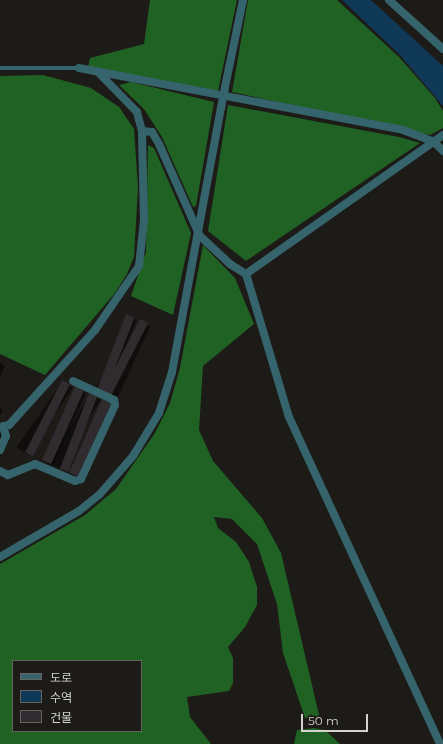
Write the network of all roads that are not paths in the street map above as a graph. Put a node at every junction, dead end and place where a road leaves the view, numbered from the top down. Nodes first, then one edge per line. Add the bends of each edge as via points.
1 (243, 0) edge
2 (389, 0) edge
3 (443, 49) edge
4 (0, 68) edge
5 (79, 68) joint
6 (97, 71) junction
7 (142, 131) junction
8 (443, 135) edge
9 (434, 142) junction
10 (443, 151) edge
11 (200, 236) junction
12 (246, 274) junction
13 (73, 381) dead end
14 (1, 427) edge
15 (0, 450) edge
16 (0, 471) edge
17 (0, 557) edge
18 (440, 744) edge

1 - 11 street, bridge via 221,108
2 - 3 street
4 - 5 lane
5 - 6 street
6 - 7 street via 137,112
6 - 9 street via 403,130
7 - 11 street via 152,132 159,144
7 - 14 street via 144,221 139,266 95,330 9,425
8 - 9 street
9 - 10 street
9 - 12 street
11 - 12 street via 230,264
11 - 17 street via 172,372 145,438 116,478 79,511
12 - 18 street via 289,417
13 - 16 street via 114,400 115,405 82,479 75,481 35,464 8,475
14 - 15 street via 6,436

